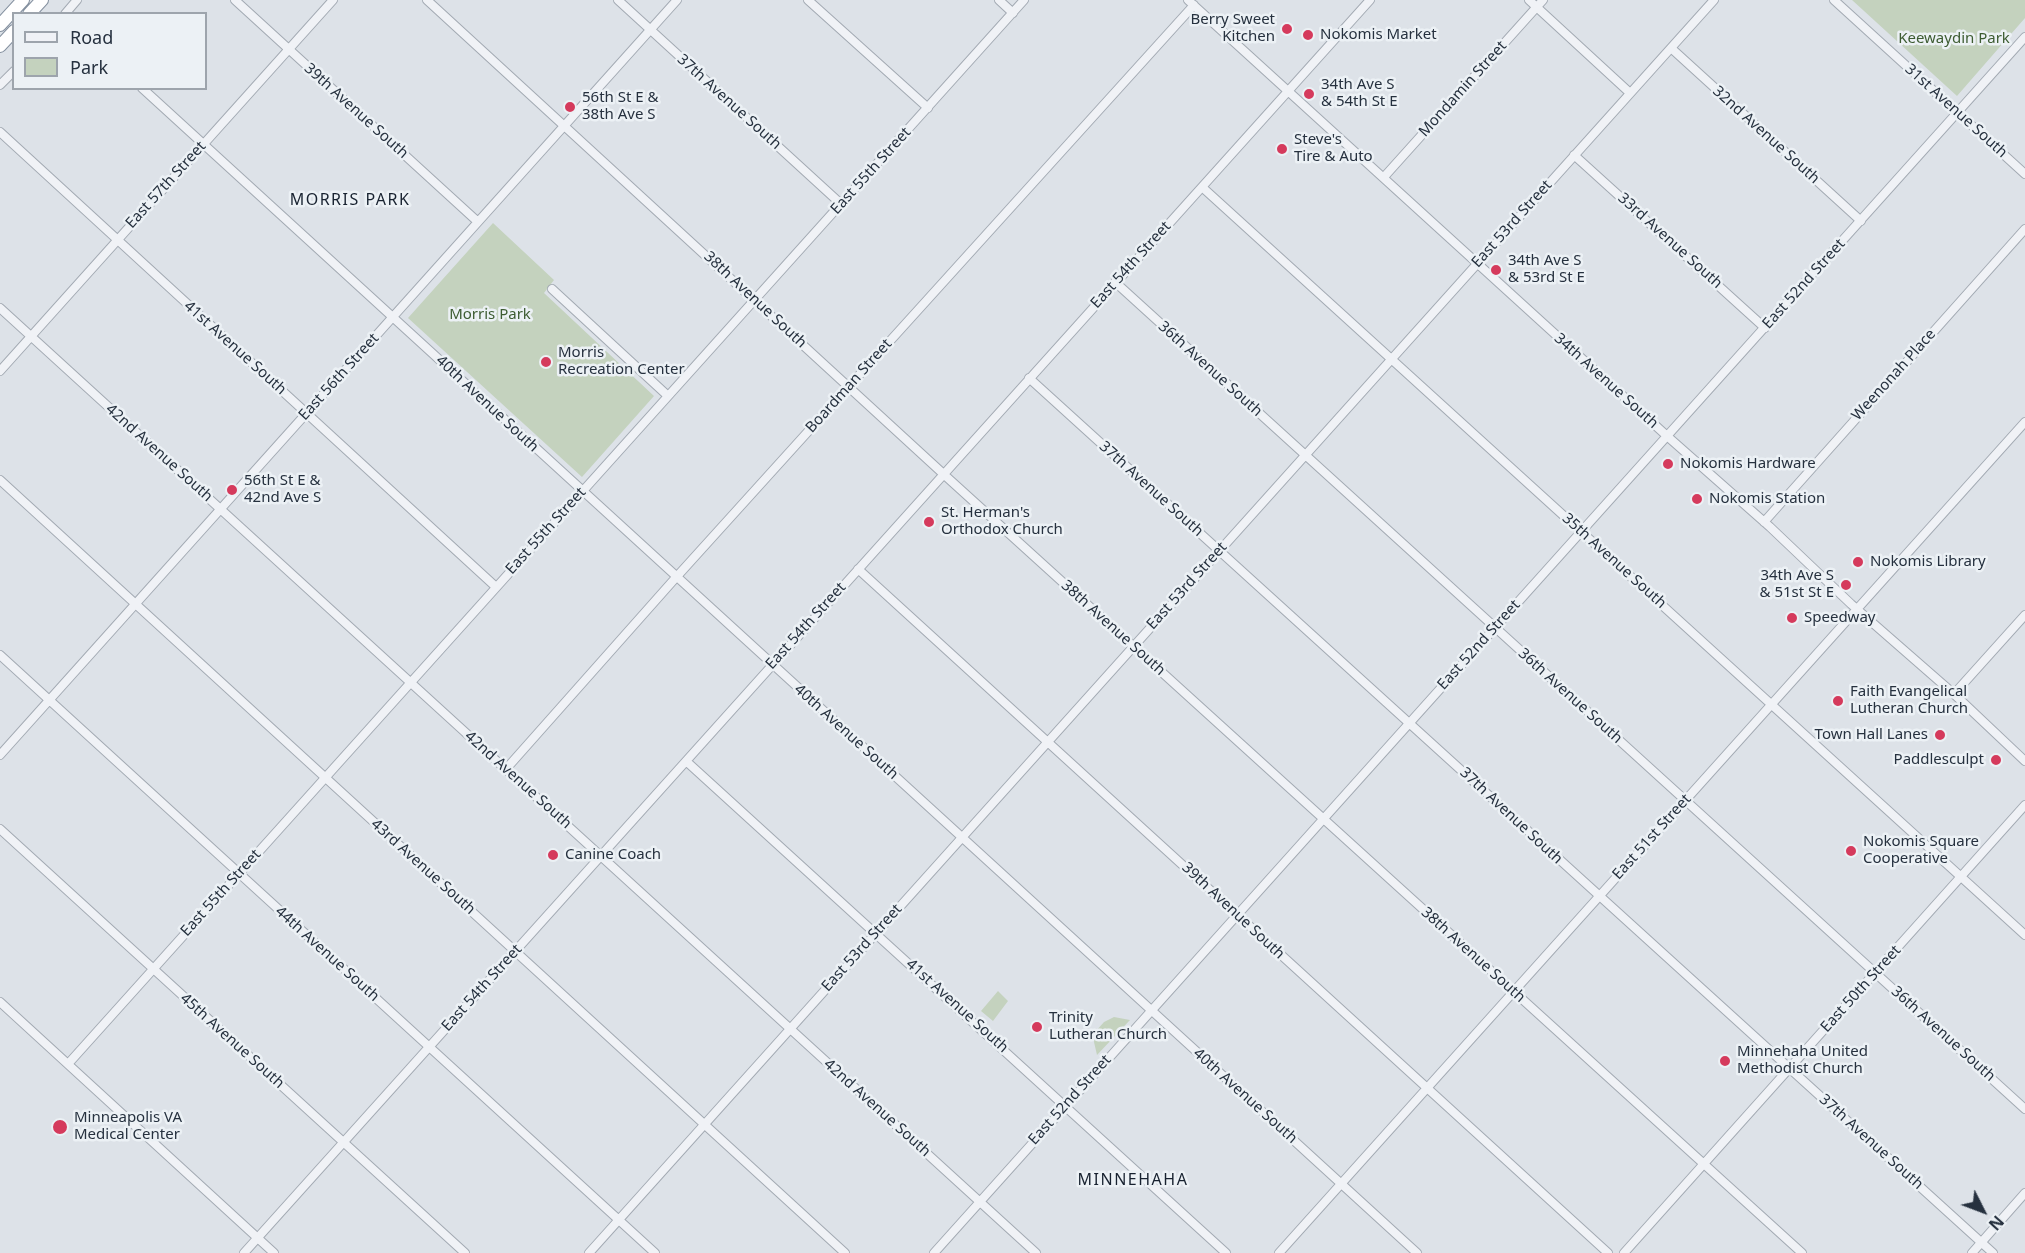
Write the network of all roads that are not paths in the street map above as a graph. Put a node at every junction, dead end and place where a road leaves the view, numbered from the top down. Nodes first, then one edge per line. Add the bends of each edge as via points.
1 (23, 0) edge
2 (42, 0) edge
3 (77, 0) edge
4 (235, 0) edge
5 (333, 0) edge
6 (427, 0) edge
7 (618, 0) edge
8 (677, 0) edge
9 (808, 0) edge
10 (999, 0) edge
11 (1024, 0) edge
12 (1370, 0) edge
13 (1529, 0) edge
14 (1714, 0) edge
15 (1834, 0) edge
16 (1191, 2) edge
17 (1539, 3) edge
18 (31, 12) edge
19 (67, 12) edge
20 (1013, 13) junction
21 (0, 25) edge
22 (650, 30) junction
23 (12, 33) edge
24 (2025, 37) edge
25 (0, 46) edge
26 (1671, 48) junction
27 (289, 50) junction
28 (12, 72) edge
29 (0, 86) edge
30 (144, 90) edge
31 (1288, 91) junction
32 (1630, 93) junction
33 (928, 108) junction
34 (1957, 113) junction
35 (564, 126) junction
36 (0, 132) edge
37 (203, 146) junction
38 (1574, 155) junction
39 (2025, 174) edge
40 (1384, 177) junction
41 (1202, 187) junction
42 (841, 204) junction
43 (1861, 221) junction
44 (478, 222) junction
45 (2025, 229) edge
46 (117, 240) junction
47 (1477, 263) junction
48 (1115, 282) junction
49 (552, 290) dead end
50 (755, 299) junction
51 (0, 308) edge
52 (393, 317) junction
53 (1765, 328) junction
54 (31, 336) junction
55 (1392, 359) junction
56 (0, 371) edge
57 (1029, 378) junction
58 (849, 386) junction
59 (668, 396) junction
60 (307, 413) junction
61 (2025, 422) edge
62 (1667, 436) junction
63 (1305, 455) junction
64 (943, 473) junction
65 (0, 480) edge
66 (582, 492) junction
67 (220, 508) junction
68 (1764, 522) junction
69 (1581, 531) junction
70 (1219, 550) junction
71 (858, 569) junction
72 (676, 578) junction
73 (496, 587) junction
74 (135, 603) junction
75 (1857, 609) junction
76 (2025, 615) edge
77 (1494, 627) junction
78 (1133, 645) junction
79 (0, 655) edge
80 (771, 664) junction
81 (410, 682) junction
82 (1954, 694) junction
83 (49, 699) junction
84 (1771, 704) junction
85 (1409, 722) junction
86 (1048, 741) junction
87 (0, 755) edge
88 (686, 761) junction
89 (2025, 761) edge
90 (506, 769) junction
91 (325, 778) junction
92 (1685, 800) junction
93 (2025, 806) edge
94 (1323, 818) junction
95 (0, 829) edge
96 (962, 837) junction
97 (600, 856) junction
98 (239, 873) junction
99 (1961, 877) junction
100 (1599, 896) junction
101 (1237, 914) junction
102 (876, 933) junction
103 (2025, 935) edge
104 (514, 951) junction
105 (153, 969) junction
106 (1876, 973) junction
107 (1513, 992) junction
108 (0, 1002) edge
109 (1151, 1010) junction
110 (790, 1029) junction
111 (429, 1047) junction
112 (68, 1064) junction
113 (1790, 1068) junction
114 (1427, 1088) junction
115 (1066, 1106) junction
116 (2025, 1109) edge
117 (704, 1125) junction
118 (343, 1143) junction
119 (1704, 1164) junction
120 (1341, 1184) junction
121 (2025, 1193) edge
122 (980, 1202) junction
123 (618, 1220) junction
124 (257, 1238) junction
125 (1982, 1242) junction
126 (244, 1253) edge
127 (274, 1253) edge
128 (465, 1253) edge
129 (589, 1253) edge
130 (655, 1253) edge
131 (846, 1253) edge
132 (934, 1253) edge
133 (1036, 1253) edge
134 (1226, 1253) edge
135 (1279, 1253) edge
136 (1417, 1253) edge
137 (1608, 1253) edge
138 (1624, 1253) edge
139 (1802, 1253) edge
140 (1972, 1253) edge
141 (1993, 1253) edge

1 - 21 highway
2 - 18 highway
3 - 19 street
4 - 27 street, 39th Avenue South
5 - 27 street, East 57th Street
6 - 35 street, 38th Avenue South
7 - 22 street, 37th Avenue South
8 - 22 street, East 56th Street
9 - 33 street
10 - 20 street
11 - 20 street, East 55th Street
12 - 31 street, East 54th Street
13 - 17 street
14 - 26 street, East 53rd Street
15 - 34 street, 31st Avenue South
16 - 31 street, 34th Avenue South
16 - 58 street, Boardman Street
17 - 32 street
17 - 40 street, Mondamin Street
20 - 33 street, East 55th Street
22 - 35 street, East 56th Street
22 - 42 street, 37th Avenue South
23 - 25 highway
24 - 34 street, East 52nd Street
26 - 32 street, East 53rd Street
26 - 43 street, 32nd Avenue South
27 - 37 street, East 57th Street
27 - 44 street, 39th Avenue South
28 - 29 street
30 - 37 street, 40th Avenue South
31 - 40 street, 34th Avenue South
31 - 41 street, East 54th Street
32 - 38 street, East 53rd Street
33 - 42 street, East 55th Street
34 - 39 street, 31st Avenue South
34 - 43 street, East 52nd Street
35 - 44 street, East 56th Street
35 - 50 street, 38th Avenue South
36 - 46 street, 41st Avenue South
37 - 46 street, East 57th Street
37 - 52 street, 40th Avenue South
38 - 47 street, East 53rd Street
38 - 53 street, 33rd Avenue South
40 - 47 street, 34th Avenue South
41 - 48 street, East 54th Street
41 - 55 street, 35th Avenue South
42 - 50 street, East 55th Street
43 - 53 street, East 52nd Street
44 - 52 street, East 56th Street
45 - 68 street, Weenonah Place
46 - 54 street, East 57th Street
46 - 60 street, 41st Avenue South
47 - 55 street, East 53rd Street
47 - 62 street, 34th Avenue South
48 - 57 street, East 54th Street
48 - 63 street, 36th Avenue South
49 - 59 street
50 - 58 street, 38th Avenue South
50 - 59 street, East 55th Street
51 - 54 street, 42nd Avenue South
52 - 60 street, East 56th Street
52 - 66 street, 40th Avenue South
53 - 62 street, East 52nd Street
54 - 56 street, East 57th Street
54 - 67 street, 42nd Avenue South
55 - 63 street, East 53rd Street
55 - 69 street, 35th Avenue South
57 - 64 street, East 54th Street
57 - 70 street, 37th Avenue South
58 - 64 street, 38th Avenue South
58 - 72 street, Boardman Street
59 - 66 street, East 55th Street
60 - 67 street, East 56th Street
60 - 73 street, 41st Avenue South
61 - 75 street, East 51st Street
62 - 68 street, 34th Avenue South
62 - 69 street, East 52nd Street
63 - 70 street, East 53rd Street
63 - 77 street, 36th Avenue South
64 - 71 street, East 54th Street
64 - 78 street, 38th Avenue South
65 - 74 street, 43rd Avenue South
66 - 72 street, 40th Avenue South
66 - 73 street, East 55th Street
67 - 74 street, East 56th Street
67 - 81 street, 42nd Avenue South
68 - 75 street, 34th Avenue South
69 - 77 street, East 52nd Street
69 - 84 street, 35th Avenue South
70 - 78 street, East 53rd Street
70 - 85 street, 37th Avenue South
71 - 80 street, East 54th Street
71 - 86 street, 39th Avenue South
72 - 80 street, 40th Avenue South
72 - 90 street, Boardman Street
73 - 81 street, East 55th Street
74 - 83 street, East 56th Street
74 - 91 street, 43rd Avenue South
75 - 82 street, 34th Avenue South
75 - 84 street, East 51st Street
76 - 82 street
77 - 85 street, East 52nd Street
77 - 92 street, 36th Avenue South
78 - 86 street, East 53rd Street
78 - 94 street, 38th Avenue South
79 - 83 street, 44th Avenue South
80 - 88 street, East 54th Street
80 - 96 street, 40th Avenue South
81 - 90 street, 42nd Avenue South
81 - 91 street, East 55th Street
82 - 89 street, 34th Avenue South
83 - 87 street, East 56th Street
83 - 98 street, 44th Avenue South
84 - 92 street, East 51st Street
84 - 99 street, 35th Avenue South
85 - 94 street, East 52nd Street
85 - 100 street, 37th Avenue South
86 - 96 street, East 53rd Street
86 - 101 street, 39th Avenue South
88 - 97 street, East 54th Street
88 - 102 street, 41st Avenue South
90 - 97 street, 42nd Avenue South
91 - 98 street, East 55th Street
91 - 104 street, 43rd Avenue South
92 - 100 street, East 51st Street
92 - 106 street, 36th Avenue South
93 - 99 street, East 50th Street
94 - 101 street, East 52nd Street
94 - 107 street, 38th Avenue South
95 - 105 street, 45th Avenue South
96 - 102 street, East 53rd Street
96 - 109 street, 40th Avenue South
97 - 104 street, East 54th Street
97 - 110 street, 42nd Avenue South
98 - 105 street, East 55th Street
98 - 111 street, 44th Avenue South
99 - 103 street, 35th Avenue South
99 - 106 street, East 50th Street
100 - 107 street, East 51st Street
100 - 113 street, 37th Avenue South
101 - 109 street, East 52nd Street
101 - 114 street, 39th Avenue South
102 - 110 street, East 53rd Street
102 - 115 street, 41st Avenue South
104 - 111 street, East 54th Street
104 - 117 street, 43rd Avenue South
105 - 112 street, East 55th Street
105 - 118 street, 45th Avenue South
106 - 113 street, East 50th Street
106 - 116 street, 36th Avenue South
107 - 114 street, East 51st Street
107 - 119 street, 38th Avenue South
108 - 112 street
109 - 115 street, East 52nd Street
109 - 120 street, 40th Avenue South
110 - 117 street, East 53rd Street
110 - 122 street, 42nd Avenue South
111 - 118 street, East 54th Street
111 - 123 street, 44th Avenue South
112 - 124 street
113 - 119 street, East 50th Street
113 - 125 street, 37th Avenue South
114 - 120 street, East 51st Street
114 - 137 street, 39th Avenue South
115 - 122 street, East 52nd Street
115 - 134 street, 41st Avenue South
117 - 123 street, East 53rd Street
117 - 131 street, 43rd Avenue South
118 - 124 street, East 54th Street
118 - 128 street, 45th Avenue South
119 - 138 street, East 50th Street
119 - 139 street, 38th Avenue South
120 - 135 street, East 51st Street
120 - 136 street, 40th Avenue South
121 - 125 street
122 - 132 street, East 52nd Street
122 - 133 street, 42nd Avenue South
123 - 129 street, East 53rd Street
123 - 130 street, 44th Avenue South
124 - 126 street, East 54th Street
124 - 127 street
125 - 140 street
125 - 141 street, 37th Avenue South

